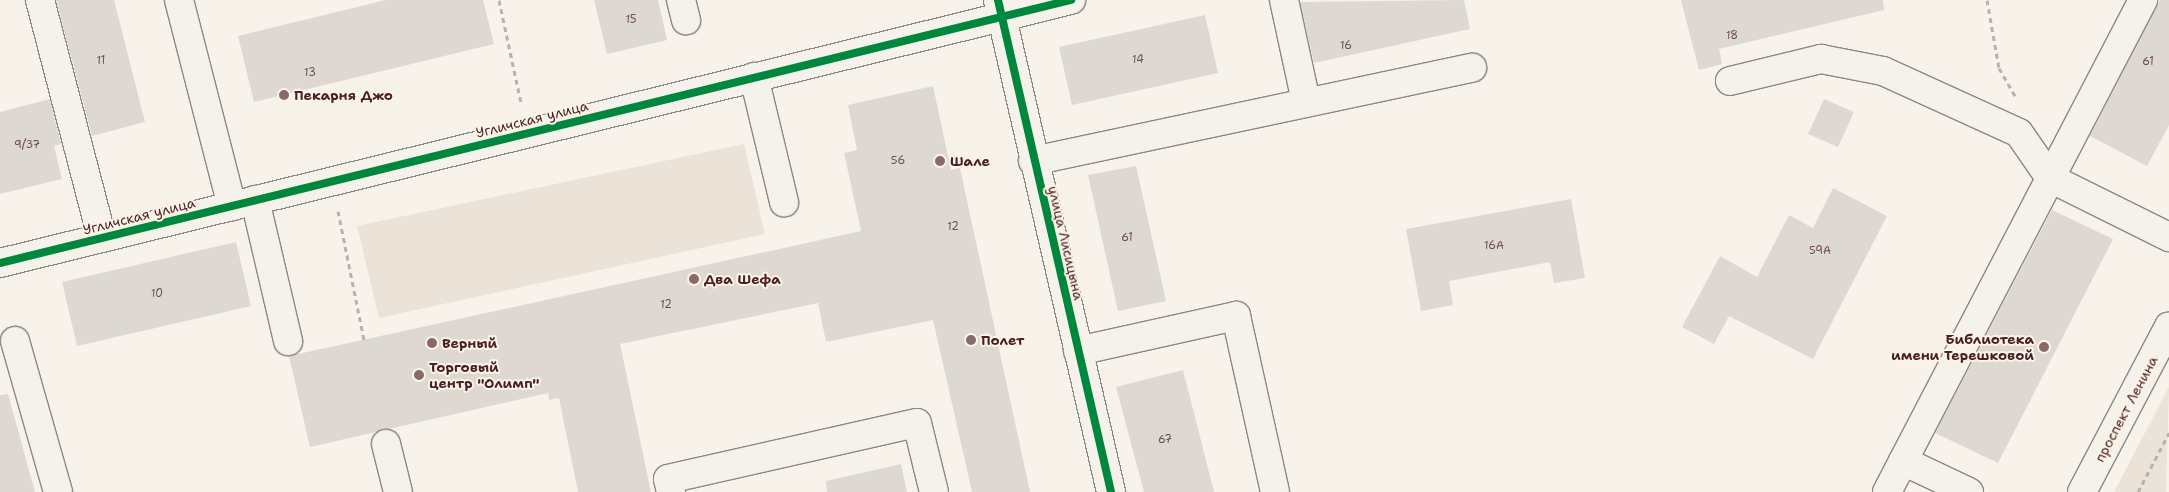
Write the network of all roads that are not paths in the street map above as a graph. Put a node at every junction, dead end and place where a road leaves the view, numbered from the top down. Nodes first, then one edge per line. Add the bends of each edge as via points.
1 (40, 0) edge
2 (179, 0) edge
3 (1070, 0) edge
4 (1284, 0) edge
5 (2142, 0) edge
6 (1000, 8) edge
7 (1472, 68) dead end
8 (754, 78) junction
9 (1730, 81) dead end
10 (1306, 102) junction
11 (1033, 161) junction
12 (2050, 178) junction
13 (784, 202) dead end
14 (243, 203) junction
15 (2169, 237) edge
16 (102, 238) junction
17 (0, 263) edge
18 (2169, 326) edge
19 (15, 341) dead end
20 (288, 341) dead end
21 (1078, 350) junction
22 (386, 444) dead end
23 (1903, 461) junction
24 (58, 492) edge
25 (398, 492) edge
26 (671, 492) edge
27 (934, 492) edge
28 (1111, 492) edge
29 (1276, 492) edge
30 (1887, 492) edge
31 (1969, 492) edge
32 (2082, 492) edge

1 - 16 street
2 - 14 street
3 - 6 street, Угличская улица
4 - 10 street
5 - 12 street
6 - 8 street, Угличская улица
6 - 11 street, улица Лисицына
7 - 10 street
8 - 13 street
8 - 14 street, Угличская улица
9 - 12 street via 1821,59 1883,72 2019,133
10 - 11 street
11 - 21 street, улица Лисицына
12 - 15 street
12 - 23 street
14 - 16 street, Угличская улица
14 - 20 street
16 - 17 street, Угличская улица
18 - 32 street, проспект Ленина
19 - 24 street
21 - 28 street, улица Лисицына
21 - 29 street via 1236,316
22 - 25 street
23 - 30 street
23 - 31 street
26 - 27 street via 668,479 917,423

